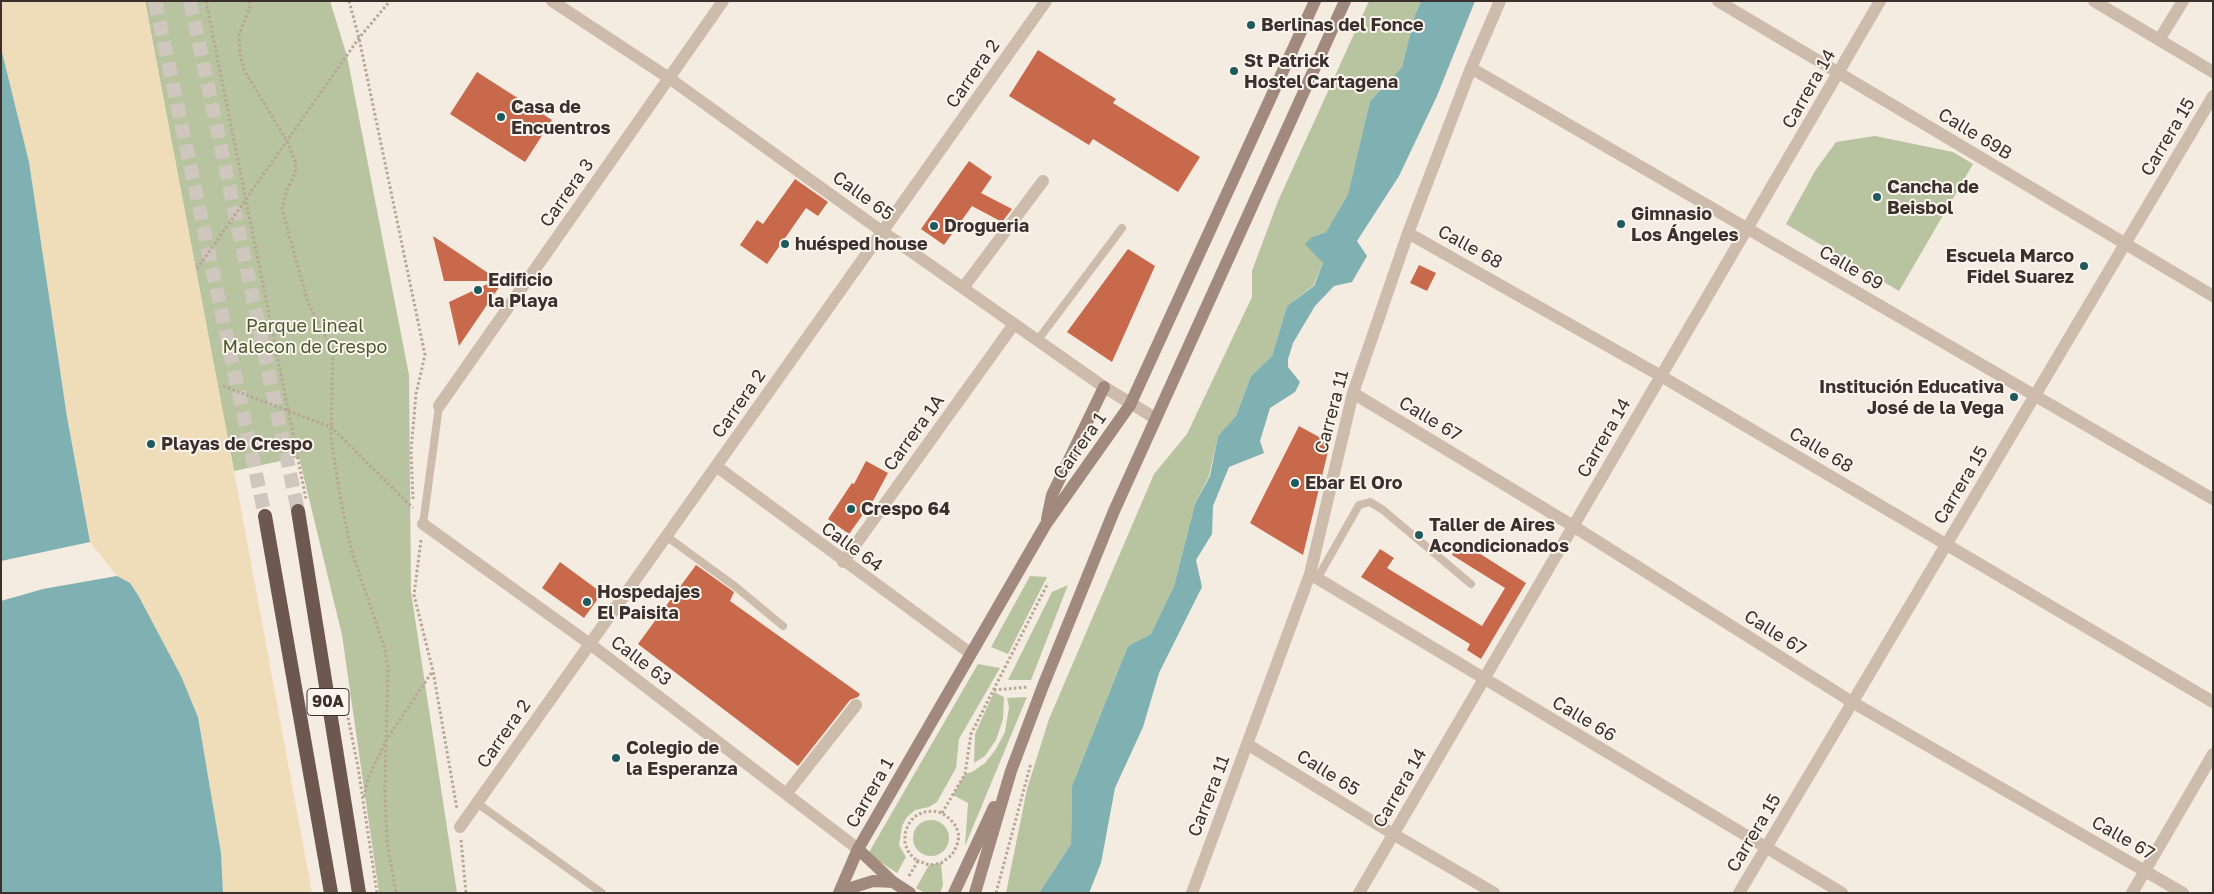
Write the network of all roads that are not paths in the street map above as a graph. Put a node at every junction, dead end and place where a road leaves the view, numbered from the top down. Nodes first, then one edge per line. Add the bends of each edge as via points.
1 (552, 1) edge
2 (723, 1) edge
3 (1046, 1) edge
4 (1316, 1) edge
5 (1345, 1) edge
6 (1500, 1) edge
7 (1718, 1) edge
8 (1880, 1) edge
9 (2094, 1) edge
10 (2183, 1) edge
11 (2159, 40) junction
12 (1471, 68) junction
13 (2213, 72) edge
14 (1838, 73) junction
15 (669, 78) junction
16 (2213, 96) edge
17 (1042, 182) dead end
18 (1748, 227) junction
19 (1122, 228) dead end
20 (882, 232) junction
21 (1408, 233) junction
22 (2125, 244) junction
23 (963, 288) junction
24 (2213, 296) edge
25 (1014, 324) junction
26 (1038, 341) junction
27 (1661, 376) junction
28 (1104, 387) junction
29 (1353, 393) junction
30 (2034, 396) junction
31 (1130, 405) junction
32 (439, 406) joint
33 (1155, 418) junction
34 (716, 466) junction
35 (2213, 499) edge
36 (303, 509) tunnel mouth
37 (265, 516) tunnel mouth
38 (423, 524) joint
39 (1046, 524) junction
40 (1573, 526) junction
41 (666, 536) junction
42 (1946, 545) junction
43 (843, 562) junction
44 (1313, 577) junction
45 (1470, 584) dead end
46 (783, 626) dead end
47 (590, 644) junction
48 (970, 653) junction
49 (1484, 680) junction
50 (1852, 702) junction
51 (2213, 702) edge
52 (856, 705) dead end
53 (1248, 744) junction
54 (2213, 754) edge
55 (1011, 771) junction
56 (786, 794) junction
57 (477, 803) junction
58 (460, 827) road end
59 (1393, 834) junction
60 (1765, 848) junction
61 (858, 849) junction
62 (2145, 871) junction
63 (902, 887) edge
64 (331, 893) edge
65 (359, 893) edge
66 (602, 893) edge
67 (840, 893) edge
68 (844, 893) edge
69 (954, 893) edge
70 (975, 893) edge
71 (1192, 893) edge
72 (1359, 893) edge
73 (1494, 893) edge
74 (1739, 893) edge
75 (1842, 893) edge
76 (2132, 893) edge
77 (2183, 893) edge

1 - 15 street, Calle 65
2 - 15 street, Carrera 3
3 - 20 street, Carrera 2
4 - 31 main road, Carrera 1
5 - 33 main road
6 - 12 street, Carrera 11
7 - 14 street, Calle 69B
8 - 14 street, Carrera 14
9 - 11 street
10 - 11 street
11 - 13 street
12 - 18 street, Calle 69
12 - 21 street, Carrera 11
14 - 18 street, Carrera 14
14 - 22 street, Calle 69B
15 - 20 street, Calle 65
15 - 32 street, Carrera 3
16 - 22 street, Carrera 15
17 - 23 street
18 - 27 street, Carrera 14
18 - 30 street, Calle 69
19 - 26 lane
20 - 23 street, Calle 65
20 - 34 street, Carrera 2
21 - 27 street, Calle 68
21 - 29 street, Carrera 11
22 - 24 street, Calle 69B
22 - 30 street, Carrera 15
23 - 25 street, Calle 65
25 - 26 street, Calle 65
25 - 43 street, Carrera 1A
26 - 28 street, Calle 65
27 - 40 street, Carrera 14
27 - 42 street, Calle 68
28 - 31 street, Calle 65
28 - 39 main road via 1052,495
29 - 40 street, Calle 67
29 - 44 street, Carrera 11
30 - 35 street, Calle 69
30 - 42 street, Carrera 15
31 - 33 street, Calle 65
31 - 39 main road, Carrera 1
32 - 38 lane
33 - 55 main road via 1114,511
34 - 41 street, Carrera 2
34 - 43 street, Calle 64
36 - 65 highway, 90A
37 - 64 highway, 90A
38 - 47 street, Calle 63
39 - 48 main road, Carrera 1
40 - 49 street, Carrera 14
40 - 50 street, Calle 67
41 - 46 lane
41 - 47 street, Carrera 2
42 - 50 street, Carrera 15
42 - 51 street, Calle 68
43 - 48 street, Calle 64
44 - 45 lane via 1359,505 1370,502
44 - 49 street, Calle 66
44 - 53 street, Carrera 11
47 - 56 street, Calle 63
47 - 57 street, Carrera 2
48 - 61 main road, Carrera 1
49 - 59 street, Carrera 14
49 - 60 street, Calle 66
50 - 60 street, Carrera 15
50 - 62 street, Calle 67
52 - 56 street
53 - 59 street, Calle 65
53 - 71 street, Carrera 11
54 - 62 street
55 - 69 main road
55 - 70 main road
56 - 61 street, Calle 63
57 - 58 street, Carrera 2
57 - 66 lane
59 - 72 street, Carrera 14
59 - 73 street, Calle 65
60 - 74 street, Carrera 15
60 - 75 street, Calle 66
61 - 63 main road
61 - 67 main road, Carrera 1
62 - 76 street
62 - 77 street, Calle 67
63 - 68 main road via 873,881

